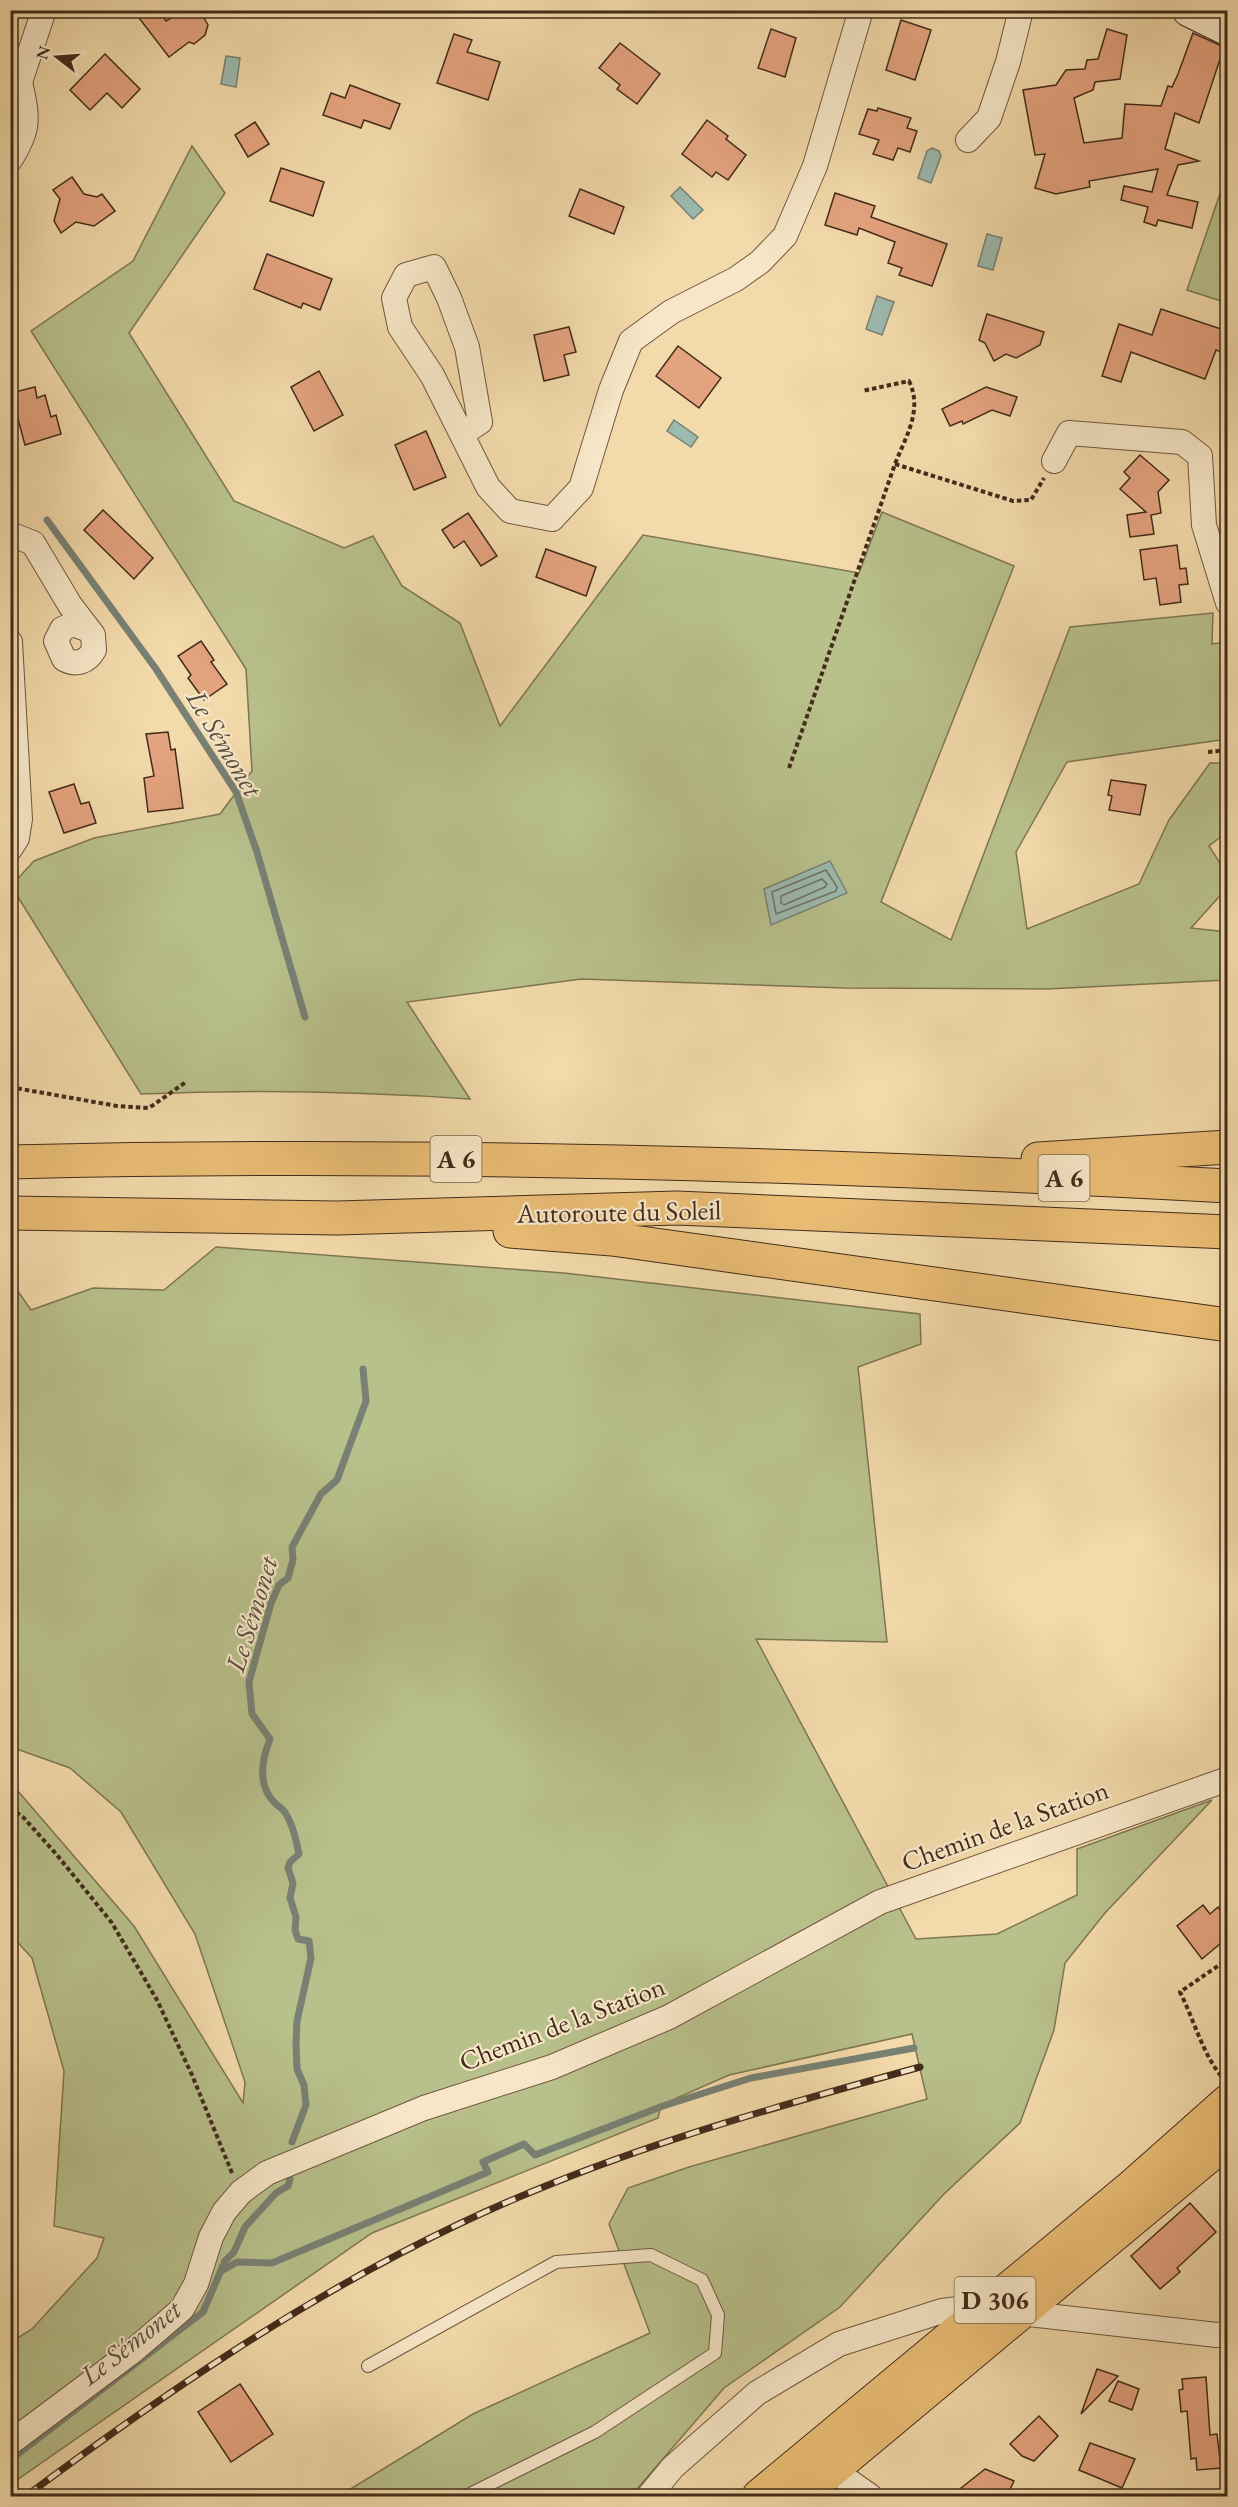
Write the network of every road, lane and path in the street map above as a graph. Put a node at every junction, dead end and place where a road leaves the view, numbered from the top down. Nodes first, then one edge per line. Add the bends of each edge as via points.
1 (44, 10) edge
2 (861, 10) edge
3 (1021, 10) edge
4 (1189, 10) edge
5 (1227, 29) edge
6 (15, 89) edge
7 (968, 140) dead end
8 (10, 160) edge
9 (861, 391) dead end
10 (462, 434) junction
11 (1054, 461) joint
12 (895, 464) junction
13 (10, 534) edge
14 (1227, 603) edge
15 (89, 630) dead end
16 (10, 642) edge
17 (1227, 750) edge
18 (1208, 752) dead end
19 (789, 768) dead end
20 (10, 849) edge
21 (186, 1082) dead end
22 (10, 1087) edge
23 (1227, 1147) edge
24 (10, 1162) edge
25 (901, 1170) junction
26 (1227, 1186) edge
27 (10, 1213) edge
28 (337, 1218) junction
29 (1227, 1232) edge
30 (1227, 1325) edge
31 (1227, 1779) edge
32 (10, 1808) edge
33 (1227, 1819) edge
34 (1227, 1869) edge
35 (1227, 1959) edge
36 (1227, 2084) edge
37 (1227, 2101) edge
38 (1227, 2140) edge
39 (241, 2193) junction
40 (1005, 2309) junction
41 (1227, 2333) edge
42 (368, 2366) dead end
43 (10, 2443) edge
44 (833, 2470) junction
45 (466, 2496) edge
46 (649, 2496) edge
47 (759, 2496) edge
48 (801, 2496) edge
49 (870, 2496) edge

1 - 6 street
2 - 10 street via 815,166 785,236 760,262 736,279 671,312 631,341 611,390 581,488 552,519 510,511 488,487
3 - 7 street via 989,118
4 - 5 street
6 - 8 street via 27,111 24,138
9 - 12 path via 909,381 916,395 915,417
10 - 10 street via 480,422 466,347 434,267 405,275 394,298 400,327 432,375
11 - 12 path via 1031,500 1012,501
11 - 14 street via 1069,433 1182,442 1200,456 1204,525
12 - 19 path
13 - 15 street via 33,543
16 - 20 street via 21,819
17 - 18 path
21 - 22 path via 149,1108
23 - 25 main road
24 - 25 main road, Autoroute du Soleil / A 6 via 350,1157
25 - 26 main road, Autoroute du Soleil / A 6
27 - 28 main road, Autoroute du Soleil / A 6
28 - 29 main road, Autoroute du Soleil / A 6 via 677,1208
28 - 30 main road via 612,1239
31 - 39 street, Chemin de la Station via 880,1902 669,2017 552,2067 340,2140 267,2173
32 - 39 path via 23,1816 112,1923 157,2000
33 - 34 path via 1223,1861
35 - 36 path via 1180,1992 1208,2059
37 - 40 main road, D 306
38 - 40 main road, D 306
39 - 43 street, Chemin de la Station via 217,2224 196,2284 182,2309 133,2351
40 - 41 street via 1217,2335
40 - 44 main road, D 306
40 - 46 street via 942,2311 839,2344 757,2393 673,2467
40 - 47 main road, D 306
42 - 45 lane via 556,2262 651,2255 702,2280 718,2315 715,2353 595,2432
44 - 48 main road, D 306
44 - 49 street

